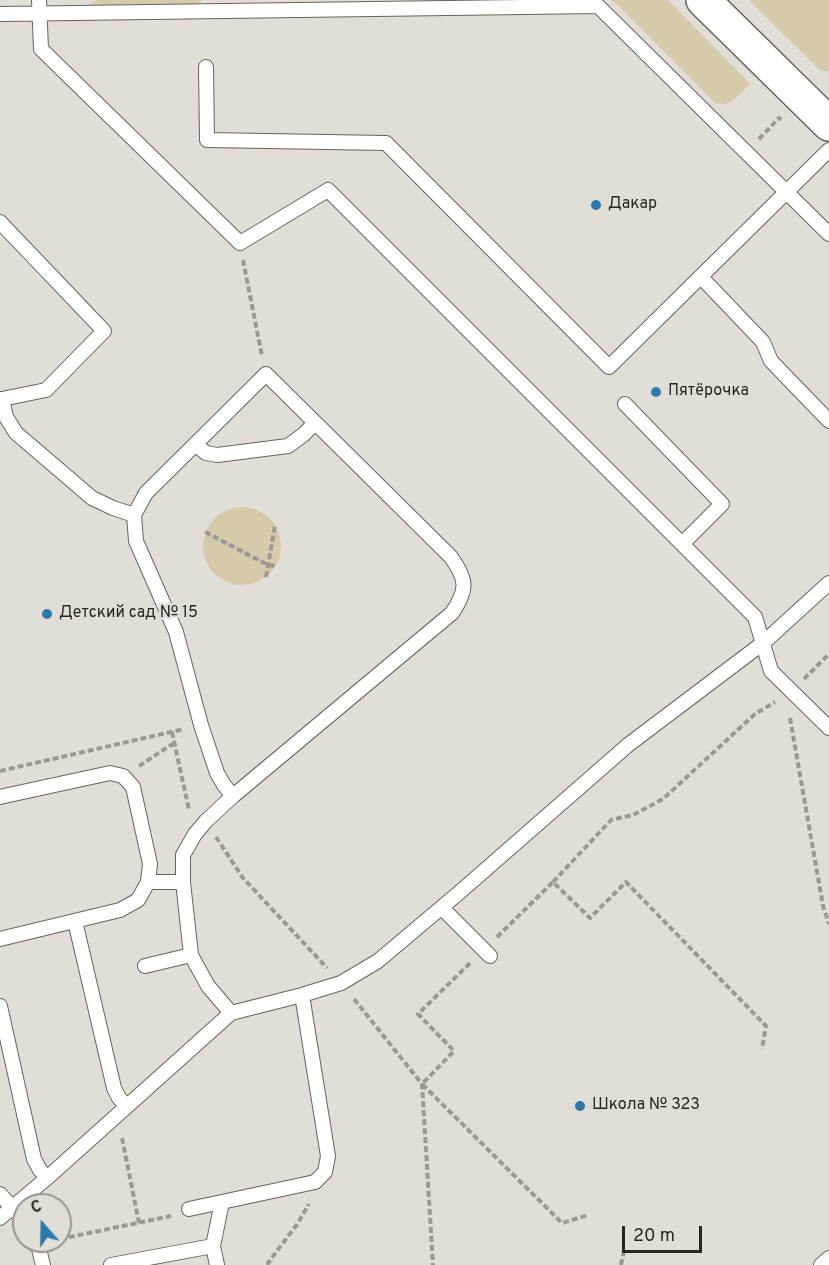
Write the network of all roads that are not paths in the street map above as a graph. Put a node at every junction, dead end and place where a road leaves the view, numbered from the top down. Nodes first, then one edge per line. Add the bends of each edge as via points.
1 (703, 0) edge
2 (544, 3) edge
3 (39, 7) edge
4 (0, 14) edge
5 (206, 67) dead end
6 (826, 115) edge
7 (829, 150) edge
8 (786, 192) junction
9 (0, 222) edge
10 (829, 234) edge
11 (701, 277) junction
12 (1, 399) edge
13 (625, 404) dead end
14 (829, 421) edge
15 (315, 423) junction
16 (196, 445) junction
17 (134, 514) junction
18 (682, 544) junction
19 (829, 583) edge
20 (763, 643) junction
21 (829, 728) edge
22 (233, 796) junction
23 (0, 797) edge
24 (148, 882) junction
25 (183, 882) junction
26 (441, 908) junction
27 (75, 921) junction
28 (0, 939) edge
29 (190, 955) junction
30 (490, 956) dead end
31 (145, 966) dead end
32 (302, 995) junction
33 (0, 1006) edge
34 (231, 1013) junction
35 (122, 1111) junction
36 (47, 1178) junction
37 (30, 1193) edge
38 (0, 1194) edge
39 (222, 1202) junction
40 (12, 1208) joint
41 (189, 1209) road end
42 (0, 1218) edge
43 (213, 1246) junction
44 (829, 1258) edge
45 (111, 1265) edge
46 (217, 1265) edge
47 (821, 1265) edge

1 - 6 street
2 - 3 lane
2 - 8 lane via 598,6
3 - 4 lane
3 - 18 lane via 41,49 240,243 328,190
5 - 11 lane via 207,140 386,143 609,367
7 - 8 lane
8 - 10 lane
8 - 11 lane
9 - 12 lane via 104,331 46,390
11 - 14 lane via 763,342 771,362
12 - 17 lane via 16,433 92,498
13 - 18 lane via 723,504
15 - 16 lane via 288,446 217,455
15 - 16 lane via 266,374
15 - 22 lane via 451,556 464,585 452,613
16 - 17 lane via 146,493
17 - 22 lane via 136,541 176,632 217,773
18 - 20 lane via 755,616
19 - 20 lane
20 - 21 lane via 771,671
20 - 26 lane via 628,745
22 - 25 lane via 195,834 183,855
23 - 24 lane via 110,773 123,776 133,787 150,864
24 - 25 lane
24 - 27 lane via 138,900 120,910
25 - 29 lane
26 - 30 lane
26 - 32 lane via 378,961 341,983
27 - 28 lane
27 - 35 lane
29 - 31 lane
29 - 34 lane via 208,986
32 - 34 lane
32 - 39 lane via 328,1156 326,1172 315,1182
33 - 36 lane via 34,1159
34 - 35 lane
35 - 36 lane
36 - 37 lane
38 - 40 lane
39 - 41 lane
39 - 43 lane
40 - 42 lane
43 - 45 lane
43 - 46 lane
44 - 47 lane

